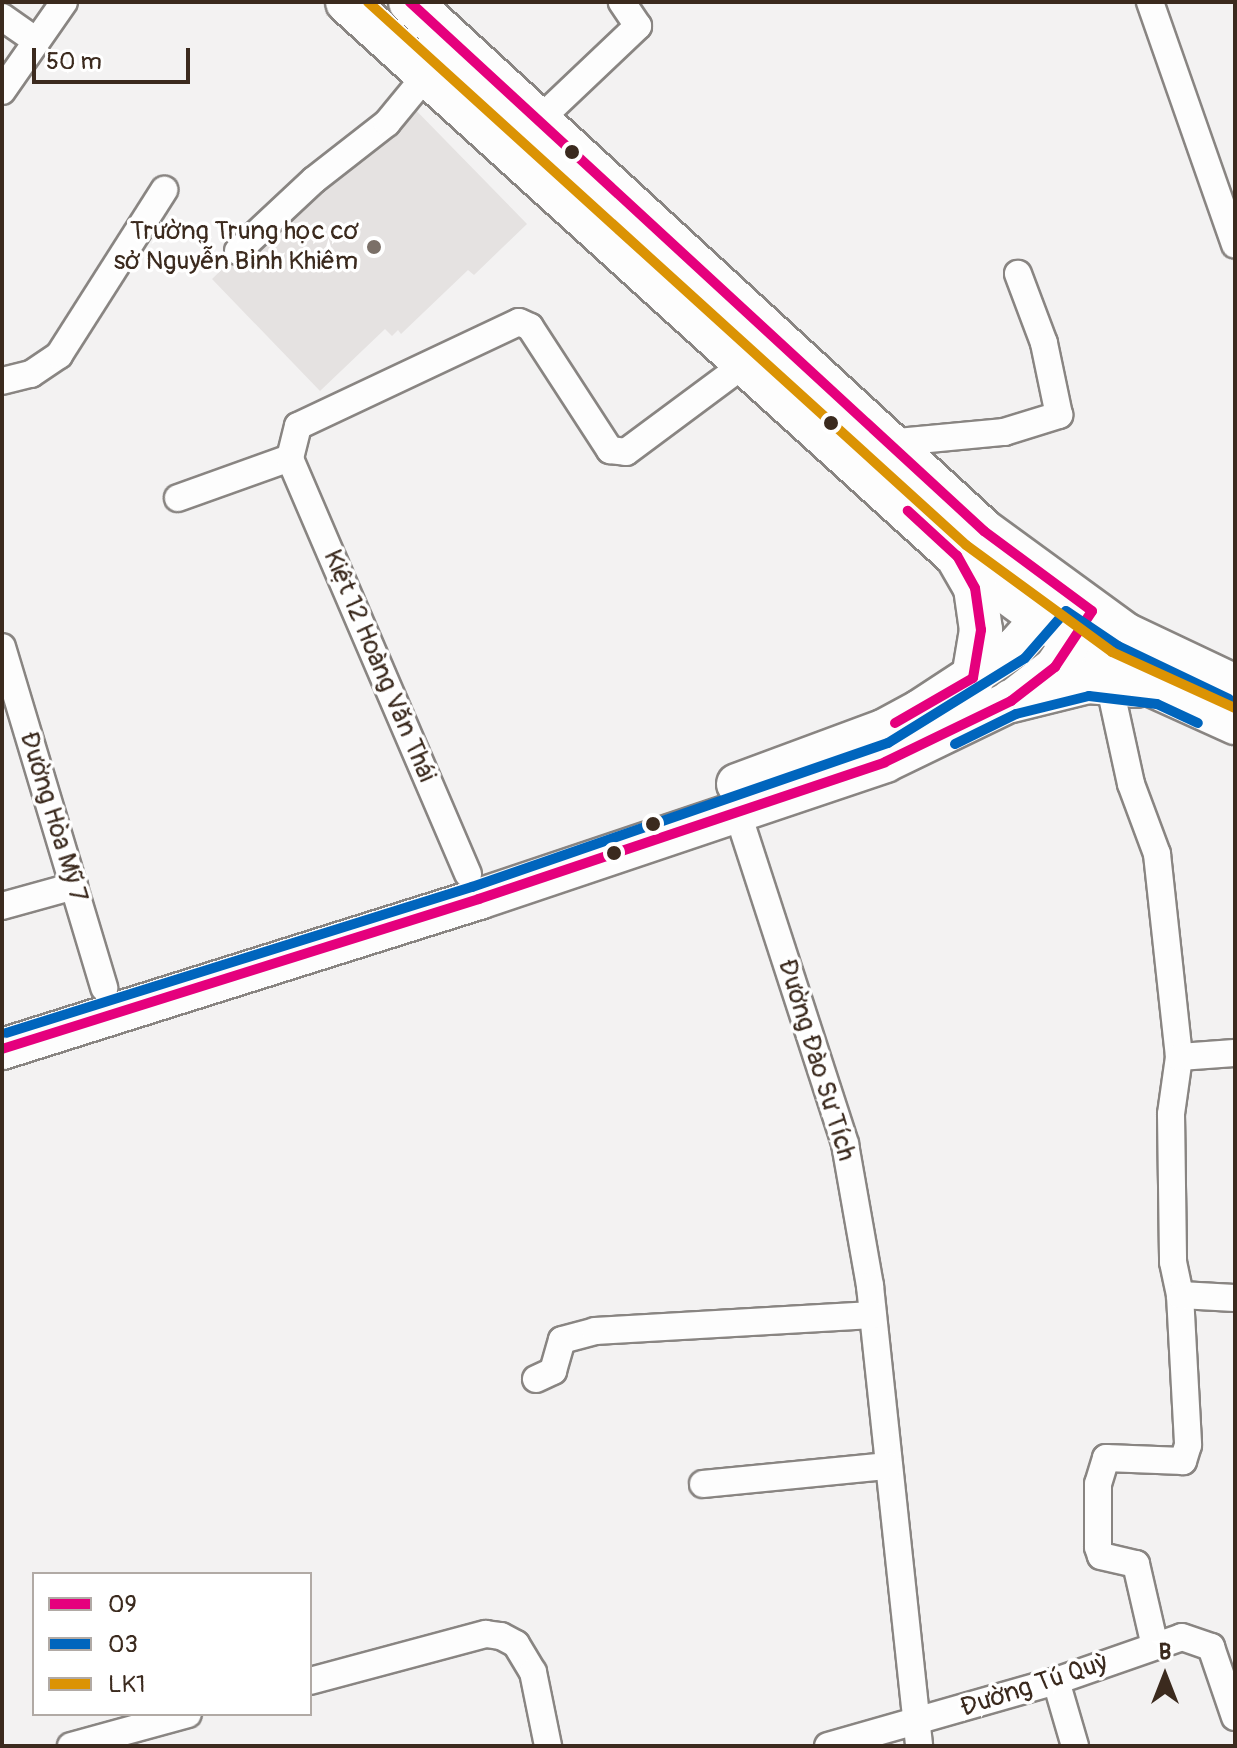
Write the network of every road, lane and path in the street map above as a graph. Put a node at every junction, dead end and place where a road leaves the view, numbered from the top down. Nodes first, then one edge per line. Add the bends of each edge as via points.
1 (64, 2) edge
2 (347, 2) edge
3 (410, 2) edge
4 (622, 2) edge
5 (1150, 2) edge
6 (2, 17) edge
7 (35, 40) junction
8 (428, 73) junction
9 (2, 91) edge
10 (538, 121) junction
11 (1225, 180) edge
12 (164, 190) dead end
13 (1235, 245) edge
14 (238, 251) dead end
15 (1018, 274) dead end
16 (746, 363) junction
17 (2, 381) edge
18 (887, 443) junction
19 (290, 458) junction
20 (178, 498) dead end
21 (957, 556) junction
22 (1068, 616) junction
23 (2, 647) edge
24 (973, 678) junction
25 (1109, 683) junction
26 (1235, 685) edge
27 (1161, 690) junction
28 (1011, 701) junction
29 (1235, 723) edge
30 (737, 811) junction
31 (468, 874) junction
32 (74, 886) junction
33 (2, 906) edge
34 (104, 988) junction
35 (2, 1020) edge
36 (2, 1049) edge
37 (1235, 1053) edge
38 (1179, 1057) junction
39 (1180, 1295) junction
40 (1235, 1298) edge
41 (873, 1315) junction
42 (536, 1379) dead end
43 (888, 1466) junction
44 (703, 1484) dead end
45 (1155, 1646) junction
46 (312, 1680) edge
47 (1056, 1681) junction
48 (181, 1716) edge
49 (1235, 1717) edge
50 (913, 1720) junction
51 (71, 1746) edge
52 (548, 1746) edge
53 (828, 1746) edge
54 (919, 1746) edge
55 (1075, 1746) edge

1 - 7 street
2 - 8 highway
3 - 10 highway
4 - 10 street via 638,26
5 - 11 street
6 - 7 street
7 - 9 street
8 - 14 street via 387,123 314,180
8 - 16 highway
10 - 18 highway
11 - 13 street
12 - 17 street via 59,355 31,374
15 - 18 street via 1044,343 1059,415 1004,432
16 - 19 street via 626,452 610,450 530,327 519,322 298,426
16 - 21 highway
18 - 22 highway
19 - 20 street
19 - 31 street, Kiệt 12 Hoàng Văn Thái
21 - 22 highway
21 - 24 highway via 975,588 981,630
22 - 24 main road
22 - 26 highway via 1125,634
22 - 27 highway
22 - 28 main road via 1055,667
23 - 32 street, Đường Hòa Mỹ 7
24 - 31 main road via 883,730
25 - 27 highway
25 - 28 highway via 1088,682
25 - 38 street via 1131,784 1157,854
27 - 29 highway
28 - 30 main road via 885,762
30 - 36 main road via 465,904
30 - 41 street, Đường Đào Sư Tích via 845,1144
31 - 34 main road
32 - 33 street
32 - 34 street, Đường Hòa Mỹ 7
34 - 35 main road
37 - 38 street
38 - 39 street via 1171,1114 1173,1262
39 - 40 street
39 - 45 street via 1188,1445 1183,1461 1110,1456 1100,1471 1099,1552 1136,1564
41 - 42 street via 756,1319 568,1336 557,1349 553,1371
41 - 43 street, Đường Đào Sư Tích
43 - 44 street
43 - 50 street, Đường Đào Sư Tích
45 - 47 street, Đường Tú Quỳ
45 - 49 street, Đường Tú Quỳ via 1182,1637 1211,1647
46 - 52 street via 453,1641 501,1636 516,1644 533,1672
47 - 50 street, Đường Tú Quỳ
47 - 55 street
48 - 51 street
50 - 53 street, Đường Tú Quỳ
50 - 54 street, Đường Đào Sư Tích

